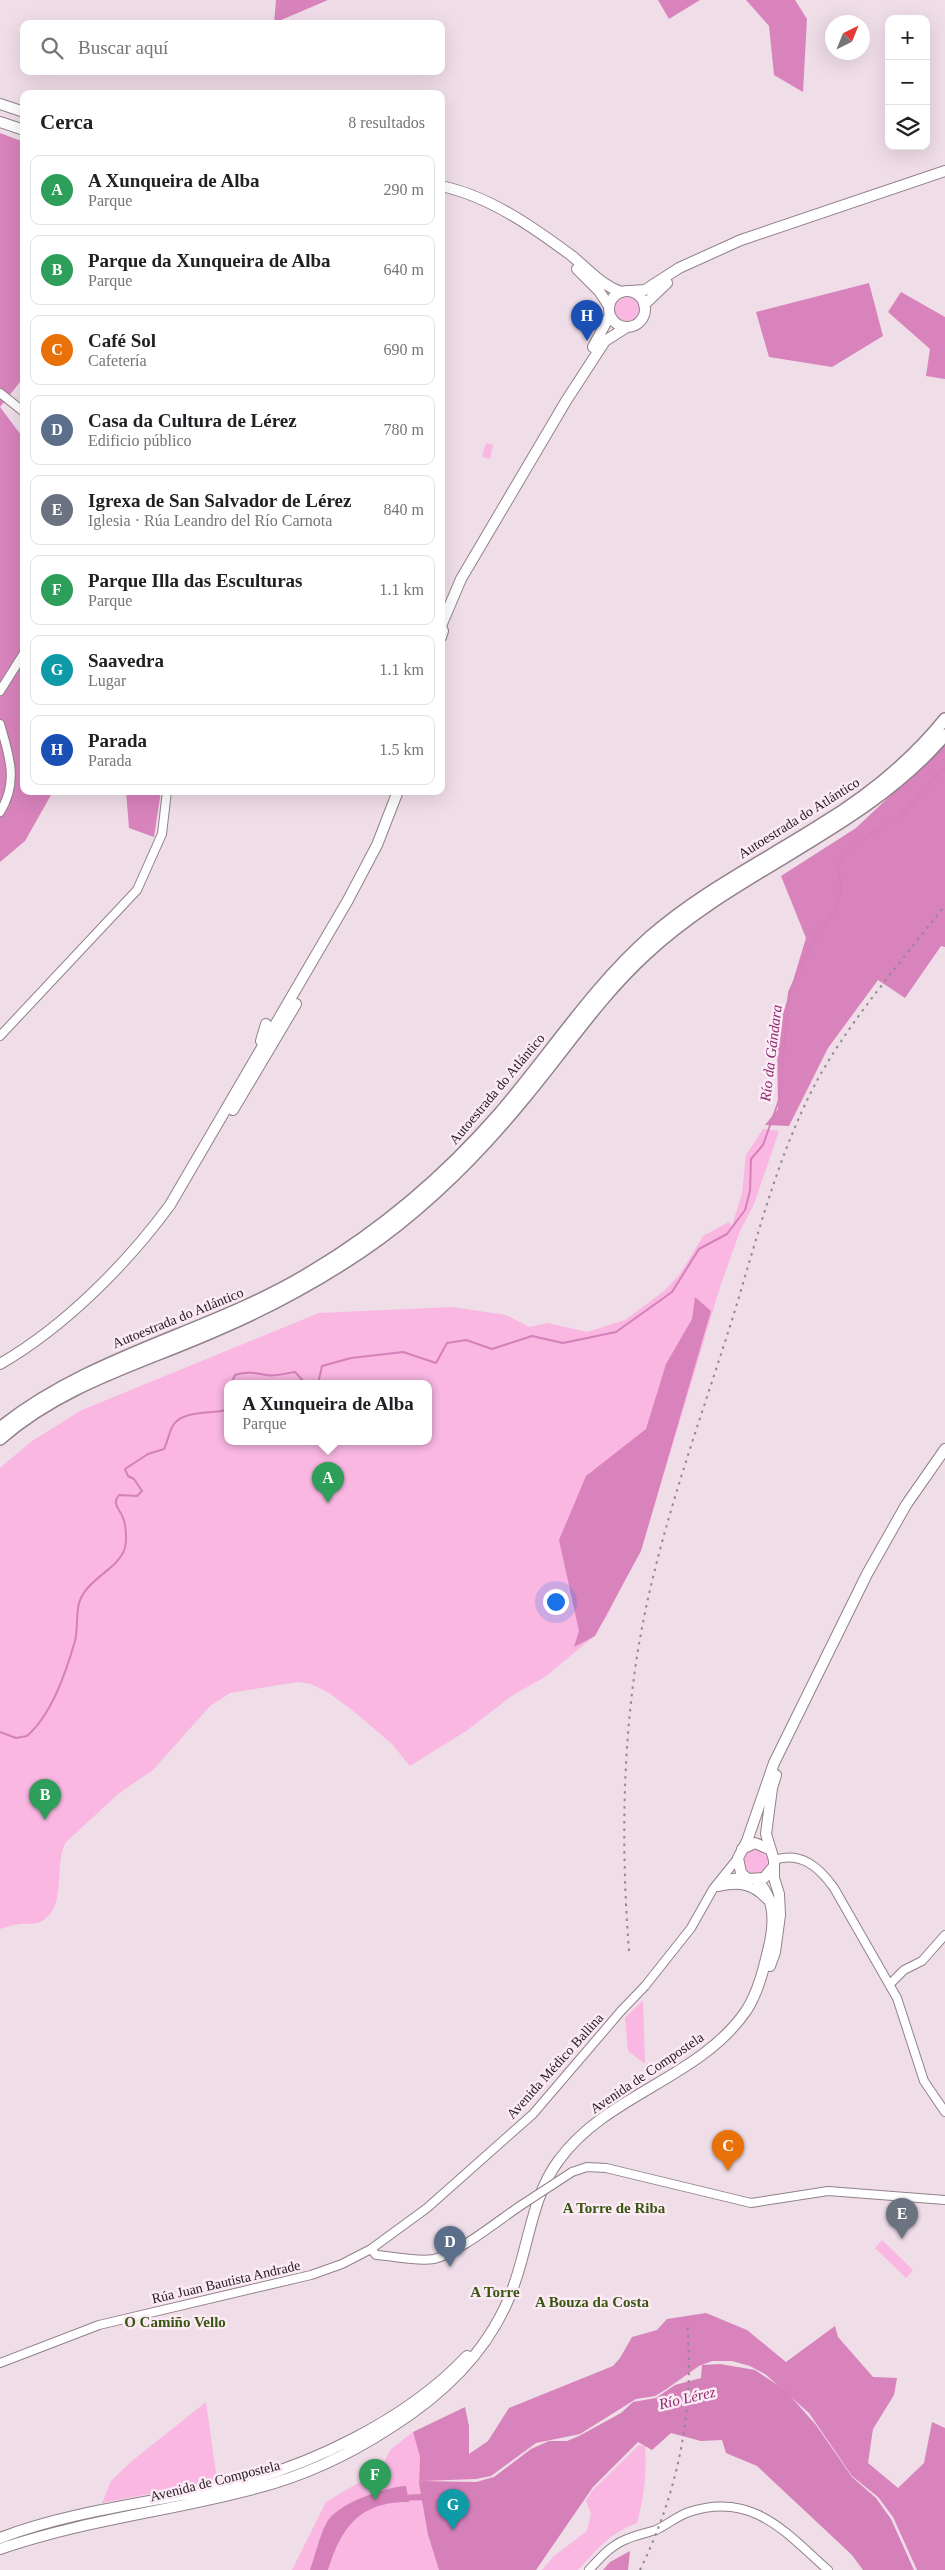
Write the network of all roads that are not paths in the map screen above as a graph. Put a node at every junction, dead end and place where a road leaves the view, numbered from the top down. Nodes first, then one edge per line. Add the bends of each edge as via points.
1 (0, 104) edge
2 (20, 111) edge
3 (0, 122) edge
4 (20, 129) edge
5 (945, 171) edge
6 (445, 187) edge
7 (541, 236) junction
8 (698, 260) junction
9 (626, 292) junction
10 (644, 304) junction
11 (609, 310) junction
12 (627, 327) junction
13 (0, 393) edge
14 (20, 409) edge
15 (445, 601) edge
16 (445, 617) edge
17 (20, 659) edge
18 (0, 691) edge
19 (945, 719) edge
20 (0, 724) edge
21 (945, 735) edge
22 (167, 795) edge
23 (396, 795) edge
24 (402, 795) edge
25 (0, 812) edge
26 (299, 997) junction
27 (0, 1036) edge
28 (263, 1042) junction
29 (247, 1088) junction
30 (0, 1364) edge
31 (0, 1369) edge
32 (0, 1428) edge
33 (0, 1439) edge
34 (945, 1449) edge
35 (791, 1732) junction
36 (769, 1849) junction
37 (740, 1853) junction
38 (774, 1863) junction
39 (745, 1877) junction
40 (756, 1880) junction
41 (718, 1887) junction
42 (710, 1896) junction
43 (772, 1910) junction
44 (945, 1935) edge
45 (890, 1984) junction
46 (748, 2009) junction
47 (945, 2112) edge
48 (945, 2200) edge
49 (371, 2249) junction
50 (521, 2260) junction
51 (0, 2364) edge
52 (0, 2538) edge
53 (0, 2549) edge
54 (589, 2570) edge
55 (828, 2570) edge

1 - 2 main road
3 - 4 main road
5 - 8 main road via 763,231
6 - 7 main road via 486,202
7 - 9 main road via 601,281
7 - 11 main road via 599,291
8 - 9 main road via 679,268 646,290
8 - 10 main road
9 - 10 main road via 639,296
9 - 11 main road via 614,296
10 - 12 main road via 642,318
11 - 12 main road via 615,322
11 - 15 main road via 599,339
12 - 16 main road via 605,341 570,393 461,580
13 - 14 street
17 - 18 street
19 - 32 highway, Autoestrada do Atlántico via 910,757 856,802 707,893 641,944 589,1000 478,1137 414,1199 381,1225 278,1291 229,1315 80,1376 30,1405
20 - 25 street via 12,774 10,791
21 - 33 highway, Autoestrada do Atlántico via 918,764 874,800 682,923 646,954 619,981 528,1095 470,1160 408,1216 362,1251 267,1307 79,1386 44,1406
22 - 27 street via 162,834 137,890
23 - 28 main road via 377,846
24 - 26 main road via 383,845
26 - 28 main road via 271,1040
26 - 29 main road
28 - 29 main road via 266,1049
28 - 30 main road via 174,1198 154,1227 69,1314
29 - 31 main road via 181,1198 157,1231 66,1322
34 - 35 main road via 891,1529
35 - 36 main road via 772,1788 766,1834
35 - 37 main road via 774,1763
36 - 37 main road via 755,1843
36 - 38 main road
37 - 39 main road via 738,1866
37 - 42 street, Avenida Médico Ballina
38 - 40 main road via 769,1875
38 - 45 street via 785,1856 798,1858 823,1874
38 - 46 main road via 780,1915 775,1952
39 - 40 main road
39 - 41 street, Avenida Médico Ballina via 732,1878
40 - 43 main road, Avenida de Compostela via 766,1888
41 - 42 street, Avenida Médico Ballina
41 - 43 street via 746,1885 757,1889
42 - 49 street, Avenida Médico Ballina, bridge via 691,1928 645,1986 533,2114 427,2208
43 - 46 main road, Avenida de Compostela via 771,1936 764,1969
44 - 45 street via 922,1961 904,1970
45 - 47 street via 902,2010 924,2081
46 - 50 main road, Avenida de Compostela via 694,2062 611,2112 568,2148 549,2176
48 - 49 street, bridge via 828,2192 804,2193 757,2203 606,2168 587,2167 572,2172 452,2251 436,2258 376,2255
49 - 51 street, Rúa Juan Bautista Andrade via 311,2275 99,2325
50 - 52 main road, Avenida de Compostela via 490,2323 467,2356 418,2398 374,2426 306,2460 254,2479 84,2515
50 - 53 main road, Avenida de Compostela via 516,2282 496,2326 471,2360 425,2405 381,2434 311,2469 258,2488 87,2524
54 - 55 street via 614,2545 628,2538 657,2529 689,2512 715,2508 742,2510 771,2520

